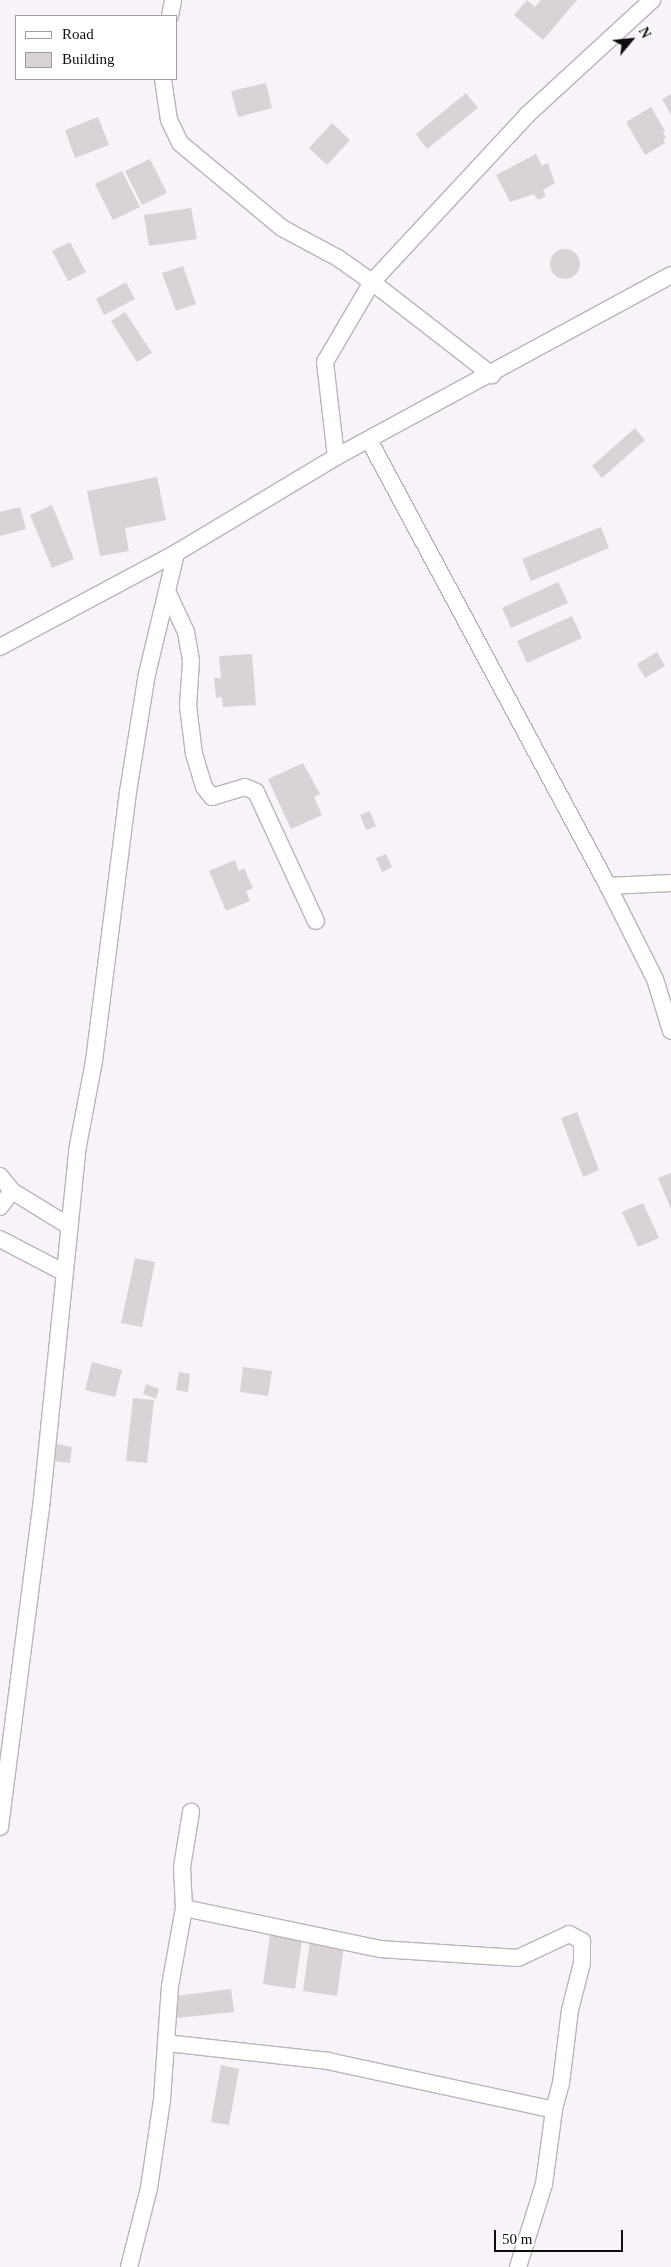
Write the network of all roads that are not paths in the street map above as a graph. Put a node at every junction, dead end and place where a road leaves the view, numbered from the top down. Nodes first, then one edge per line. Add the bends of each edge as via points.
1 (173, 0) edge
2 (652, 0) edge
3 (170, 15) edge
4 (163, 80) edge
5 (671, 276) edge
6 (372, 282) junction
7 (492, 375) junction
8 (369, 440) junction
9 (336, 457) junction
10 (176, 553) junction
11 (167, 591) junction
12 (0, 648) edge
13 (671, 883) edge
14 (608, 886) junction
15 (316, 921) dead end
16 (671, 1031) edge
17 (0, 1176) edge
18 (12, 1192) junction
19 (0, 1207) edge
20 (69, 1226) junction
21 (0, 1239) edge
22 (63, 1272) junction
23 (191, 1812) dead end
24 (0, 1827) edge
25 (184, 1908) junction
26 (166, 2043) junction
27 (554, 2110) junction
28 (129, 2267) edge
29 (518, 2267) edge

1 - 3 street
2 - 6 street via 527,115
4 - 6 street via 169,120 180,143 282,228 338,258
5 - 7 street
6 - 7 street
6 - 9 street via 325,362
7 - 8 street
8 - 9 street
8 - 14 street
9 - 10 street
10 - 11 street
10 - 12 street
11 - 15 street via 186,632 191,661 188,706 194,754 204,787 212,797 245,787 256,792
11 - 20 street via 147,674 130,783
13 - 14 street
14 - 16 street via 655,979
17 - 18 street
18 - 19 street
18 - 20 street
20 - 22 street
21 - 22 street
22 - 24 street via 41,1508
23 - 25 street via 182,1867
25 - 26 street via 170,1986
25 - 27 street via 380,1949 518,1958 569,1934 582,1941 582,1962 570,2010 561,2083
26 - 27 street via 328,2061
26 - 28 street via 162,2100 149,2188
27 - 29 street via 544,2184

